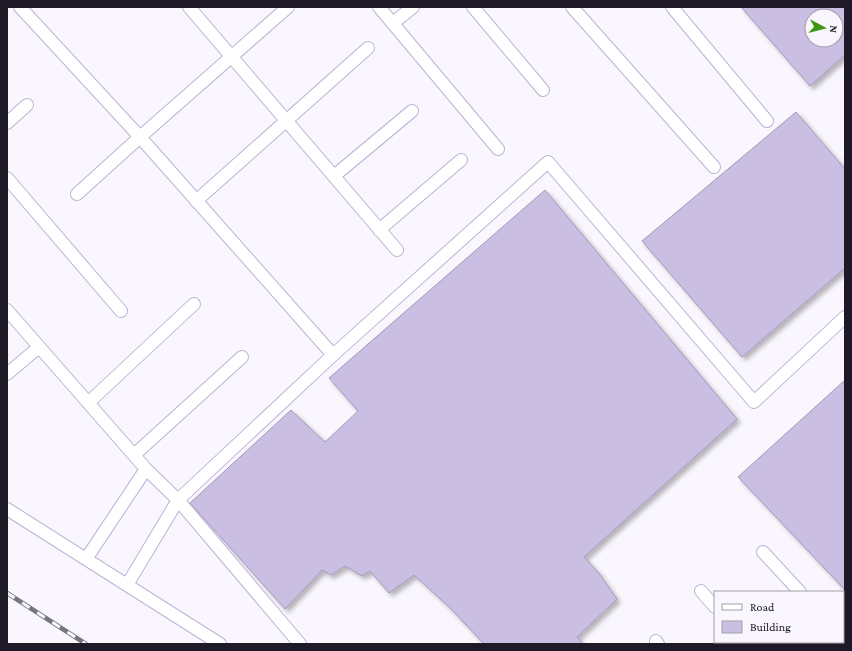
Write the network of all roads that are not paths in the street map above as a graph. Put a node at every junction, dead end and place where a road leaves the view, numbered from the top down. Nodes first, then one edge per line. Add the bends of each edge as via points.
1 (20, 7) edge
2 (189, 7) edge
3 (288, 7) edge
4 (379, 7) edge
5 (412, 7) edge
6 (473, 7) edge
7 (572, 7) edge
8 (672, 7) edge
9 (393, 23) junction
10 (368, 48) dead end
11 (232, 56) junction
12 (543, 90) dead end
13 (27, 105) dead end
14 (412, 110) dead end
15 (287, 121) junction
16 (767, 121) dead end
17 (7, 123) edge
18 (140, 137) junction
19 (498, 149) dead end
20 (461, 160) dead end
21 (714, 168) dead end
22 (334, 176) junction
23 (7, 178) edge
24 (77, 194) dead end
25 (196, 201) junction
26 (380, 230) junction
27 (397, 250) dead end
28 (194, 304) dead end
29 (7, 310) edge
30 (121, 311) dead end
31 (845, 317) edge
32 (39, 347) junction
33 (333, 355) junction
34 (242, 357) dead end
35 (7, 374) edge
36 (88, 403) junction
37 (134, 454) junction
38 (146, 469) junction
39 (178, 500) junction
40 (7, 509) edge
41 (763, 552) dead end
42 (86, 559) junction
43 (127, 585) junction
44 (701, 591) dead end
45 (799, 591) edge
46 (714, 607) edge
47 (220, 644) edge
48 (300, 644) edge

1 - 18 street
2 - 11 street
3 - 11 street
4 - 9 street
5 - 9 street
6 - 12 street
7 - 21 street
8 - 16 street
9 - 19 street
10 - 15 street
11 - 15 street
11 - 18 street
13 - 17 street
14 - 22 street
15 - 22 street
15 - 25 street
18 - 24 street
18 - 25 street
20 - 26 street
22 - 26 street
23 - 30 street
25 - 33 street
26 - 27 street
28 - 36 street
29 - 32 street
31 - 33 street via 754,402 548,162
32 - 35 street
32 - 36 street
33 - 39 street
34 - 37 street
36 - 37 street
37 - 38 street
38 - 39 street
38 - 42 street
39 - 43 street
39 - 48 street
40 - 42 street
41 - 45 street
42 - 43 street
43 - 47 street
44 - 46 street

